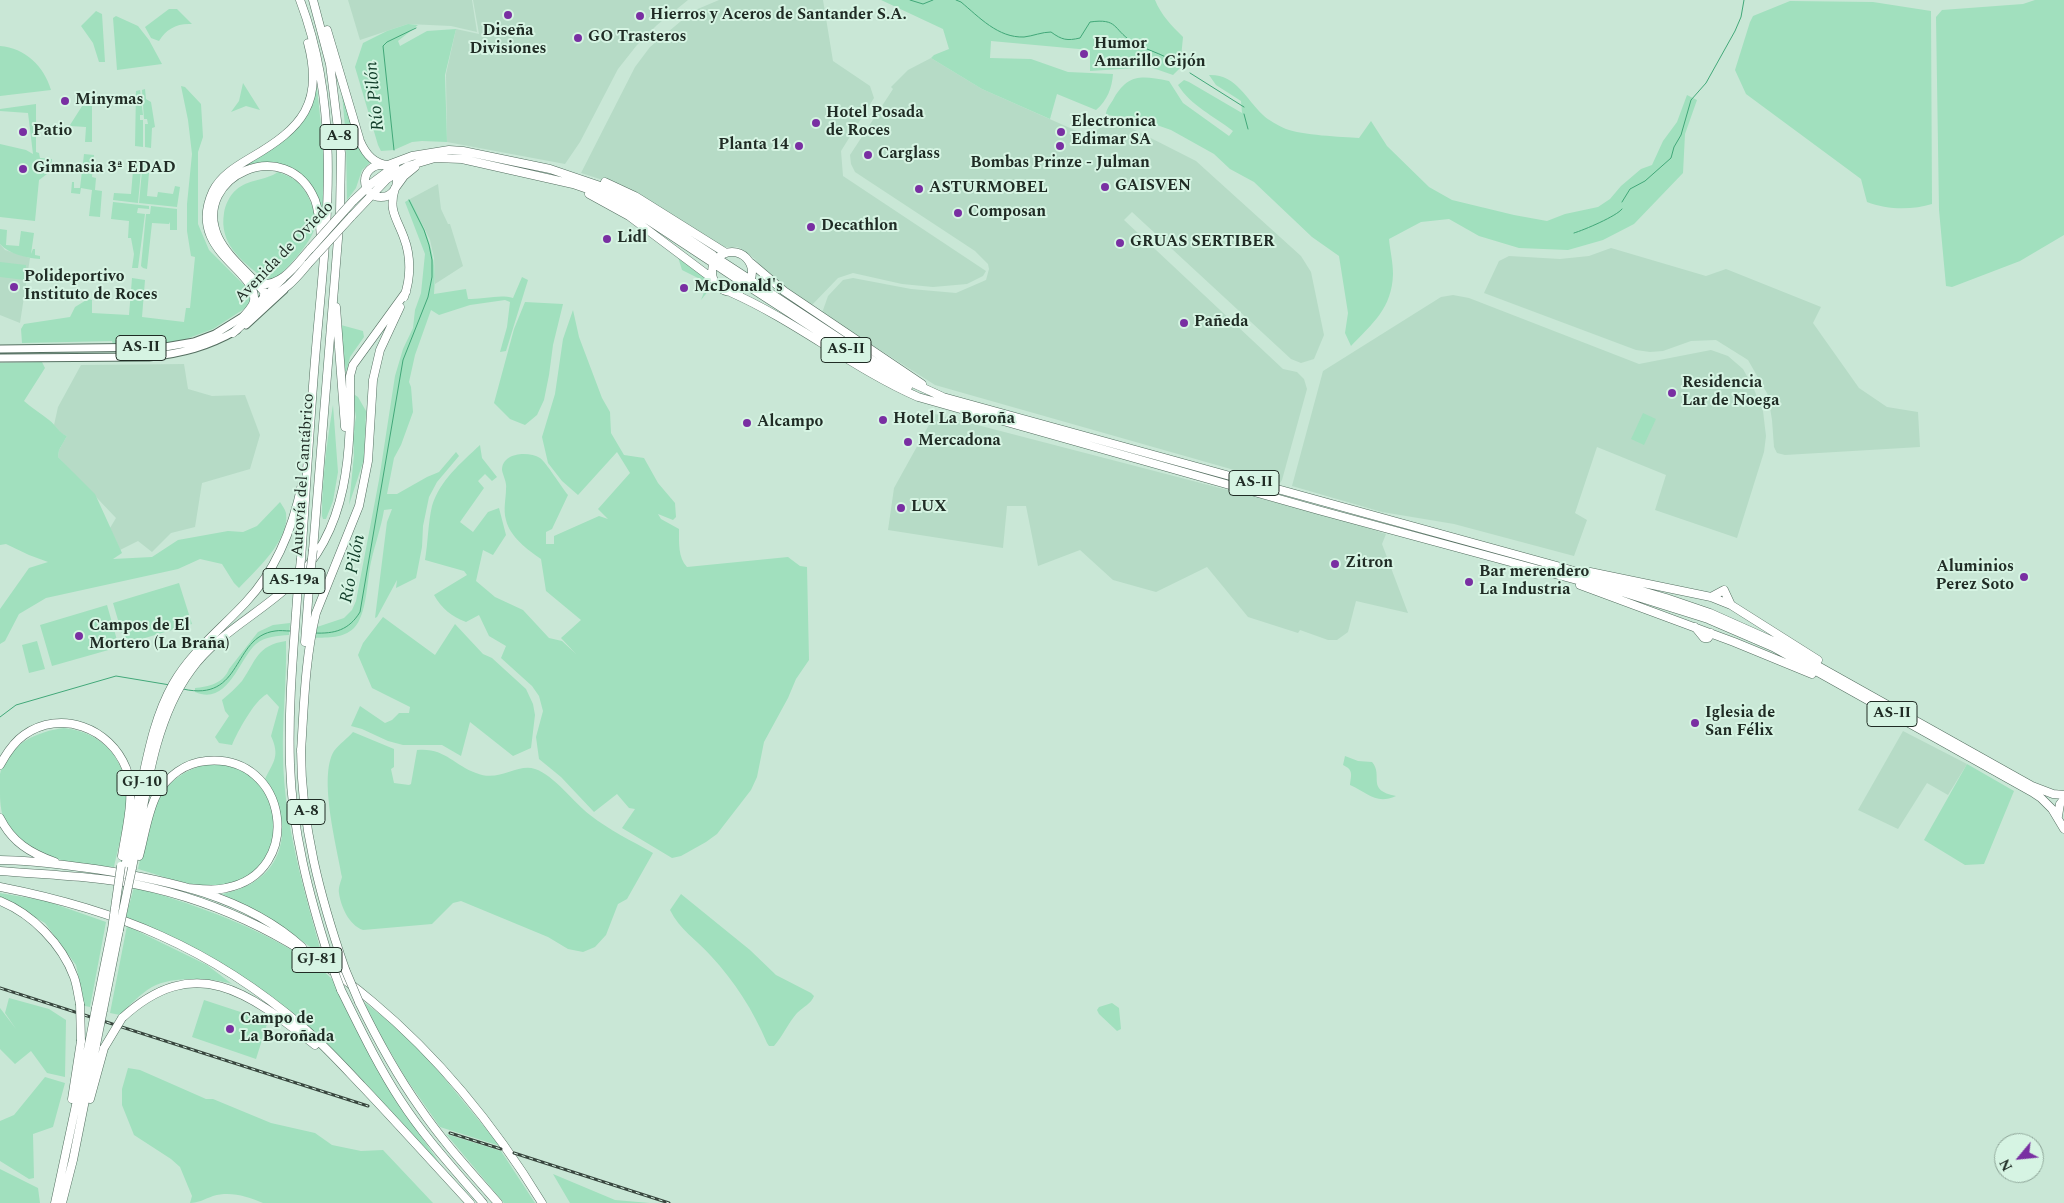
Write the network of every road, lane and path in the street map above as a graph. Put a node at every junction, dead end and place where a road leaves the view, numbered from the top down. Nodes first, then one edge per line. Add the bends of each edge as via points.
1 (295, 0) edge
2 (300, 0) edge
3 (315, 0) edge
4 (428, 156) junction
5 (390, 169) junction
6 (550, 169) junction
7 (543, 177) junction
8 (396, 187) junction
9 (369, 191) junction
10 (384, 197) junction
11 (353, 214) junction
12 (726, 253) junction
13 (323, 262) junction
14 (751, 263) junction
15 (721, 264) dead end
16 (334, 276) junction
17 (284, 278) junction
18 (713, 279) junction
19 (745, 280) dead end
20 (248, 282) junction
21 (291, 282) junction
22 (259, 284) junction
23 (406, 292) junction
24 (730, 292) junction
25 (267, 296) junction
26 (244, 316) junction
27 (233, 333) junction
28 (0, 349) edge
29 (0, 358) edge
30 (950, 398) junction
31 (945, 406) junction
32 (348, 459) junction
33 (306, 465) junction
34 (1557, 566) junction
35 (1550, 573) junction
36 (1711, 596) junction
37 (1719, 604) dead end
38 (1648, 608) dead end
39 (1662, 615) junction
40 (1709, 616) junction
41 (306, 650) junction
42 (188, 669) junction
43 (1873, 699) junction
44 (0, 765) edge
45 (2064, 795) edge
46 (2064, 799) edge
47 (2058, 816) junction
48 (0, 818) edge
49 (2064, 829) edge
50 (0, 860) edge
51 (69, 866) junction
52 (128, 868) junction
53 (0, 871) edge
54 (0, 887) edge
55 (188, 888) junction
56 (0, 901) edge
57 (115, 930) junction
58 (313, 957) junction
59 (88, 1043) junction
60 (342, 1065) junction
61 (76, 1144) junction
62 (62, 1170) junction
63 (55, 1203) edge
64 (62, 1203) edge
65 (470, 1203) edge
66 (484, 1203) edge
67 (498, 1203) edge
68 (542, 1203) edge

1 - 20 highway via 310,50 313,80 307,108 280,141 224,176 210,201 207,219 213,242 228,263
2 - 13 highway, Autovía del Cantábrico / A-8 via 316,55 329,153
3 - 5 highway via 364,151
3 - 16 highway, Autovía del Cantábrico / A-8 via 330,64 341,153
4 - 5 highway, AS-II
4 - 5 highway, AS-II via 408,166
4 - 6 highway, AS-II via 463,151
4 - 7 highway, AS-II via 462,158
4 - 8 highway, AS-II via 409,170
5 - 8 highway
5 - 9 highway, AS-II
5 - 9 highway, AS-II via 374,166 367,172 364,182
6 - 7 highway, AS-II via 606,188 638,206 711,258 602,194
6 - 12 highway via 602,181 635,196
7 - 18 highway via 599,198 629,216
8 - 10 highway, AS-II
8 - 23 highway, AS-19a via 393,214 408,252
9 - 10 highway
9 - 11 highway, AS-II
9 - 17 highway, Avenida de Oviedo / AS-II, bridge via 353,201
10 - 11 highway, AS-II via 369,202
11 - 21 highway, Avenida de Oviedo / AS-II, bridge
12 - 14 highway via 740,253
12 - 18 highway via 715,262
13 - 22 highway via 317,208 305,184 282,167 264,165 249,168 222,189 214,217 218,237 224,247
13 - 33 highway, Autovía del Cantábrico / A-8
14 - 24 highway via 753,275 750,284 742,290
14 - 30 highway via 800,302 924,385
15 - 19 highway
16 - 32 highway
16 - 41 highway, Autovía del Cantábrico / A-8, bridge
17 - 22 highway via 272,284
17 - 25 main road, Avenida de Oviedo / AS-II
18 - 24 highway via 719,288
20 - 25 highway via 258,293
20 - 26 highway via 254,300
21 - 25 highway
21 - 27 main road, Avenida de Oviedo / AS-II via 254,319
22 - 25 highway
23 - 32 highway, AS-19a via 353,365
23 - 41 highway via 380,350 373,380 368,461 359,506 316,612
24 - 31 highway via 760,305 891,386
25 - 26 main road, Avenida de Oviedo / AS-II
25 - 27 highway via 264,305
26 - 28 main road, Avenida de Oviedo / AS-II via 215,334 175,346
27 - 29 main road, Avenida de Oviedo / AS-II via 203,347 149,357
30 - 31 highway, AS-II via 895,375 753,286 893,380
30 - 34 highway, AS-II
31 - 35 highway, AS-II
32 - 42 highway, AS-19a via 338,511 329,535 310,563 292,584
33 - 42 highway, AS-19a via 288,537 271,569 248,601 201,647
33 - 66 highway, Autovía del Cantábrico / A-8, bridge via 290,700 290,765 310,898 329,958 364,1037 402,1103 440,1154
34 - 36 highway
34 - 40 highway, AS-II via 1666,598
35 - 39 highway
35 - 40 highway, AS-II
36 - 37 highway
36 - 43 highway via 1724,590 1731,605
38 - 39 highway
39 - 43 highway via 1695,627 1704,638 1711,633
40 - 43 highway, AS-II via 1775,642
41 - 67 highway, Autovía del Cantábrico / A-8, bridge via 301,752 304,801 324,908 345,969 392,1065 421,1110 450,1149
42 - 52 highway, GJ-10 via 168,702
43 - 45 highway, AS-II via 2032,786
43 - 47 highway, AS-II via 2032,792
44 - 52 highway via 6,753 24,735 51,724 82,726 109,743 120,756 130,784
46 - 47 highway
47 - 49 highway, AS-II
48 - 51 highway via 22,846
50 - 51 highway
51 - 55 highway via 128,874
52 - 55 highway via 164,783 186,766 216,760 232,763 263,781 274,800 278,839 262,869 246,882 226,888
52 - 57 highway, bridge
52 - 57 highway, bridge via 122,914
53 - 58 highway, GJ-81 via 92,877 184,897 261,927
54 - 60 highway via 91,908 186,947 269,1000
55 - 58 highway via 228,901 257,916
56 - 59 highway, bridge via 33,920 53,942 74,977
57 - 59 highway, bridge via 99,1009
58 - 68 highway, GJ-81 via 353,984 422,1047 497,1136
59 - 61 highway
59 - 62 highway
59 - 62 highway
60 - 61 highway, bridge via 241,992 212,984 186,984 163,990 139,1003 122,1018 104,1048
60 - 65 highway
61 - 64 highway
62 - 63 highway

